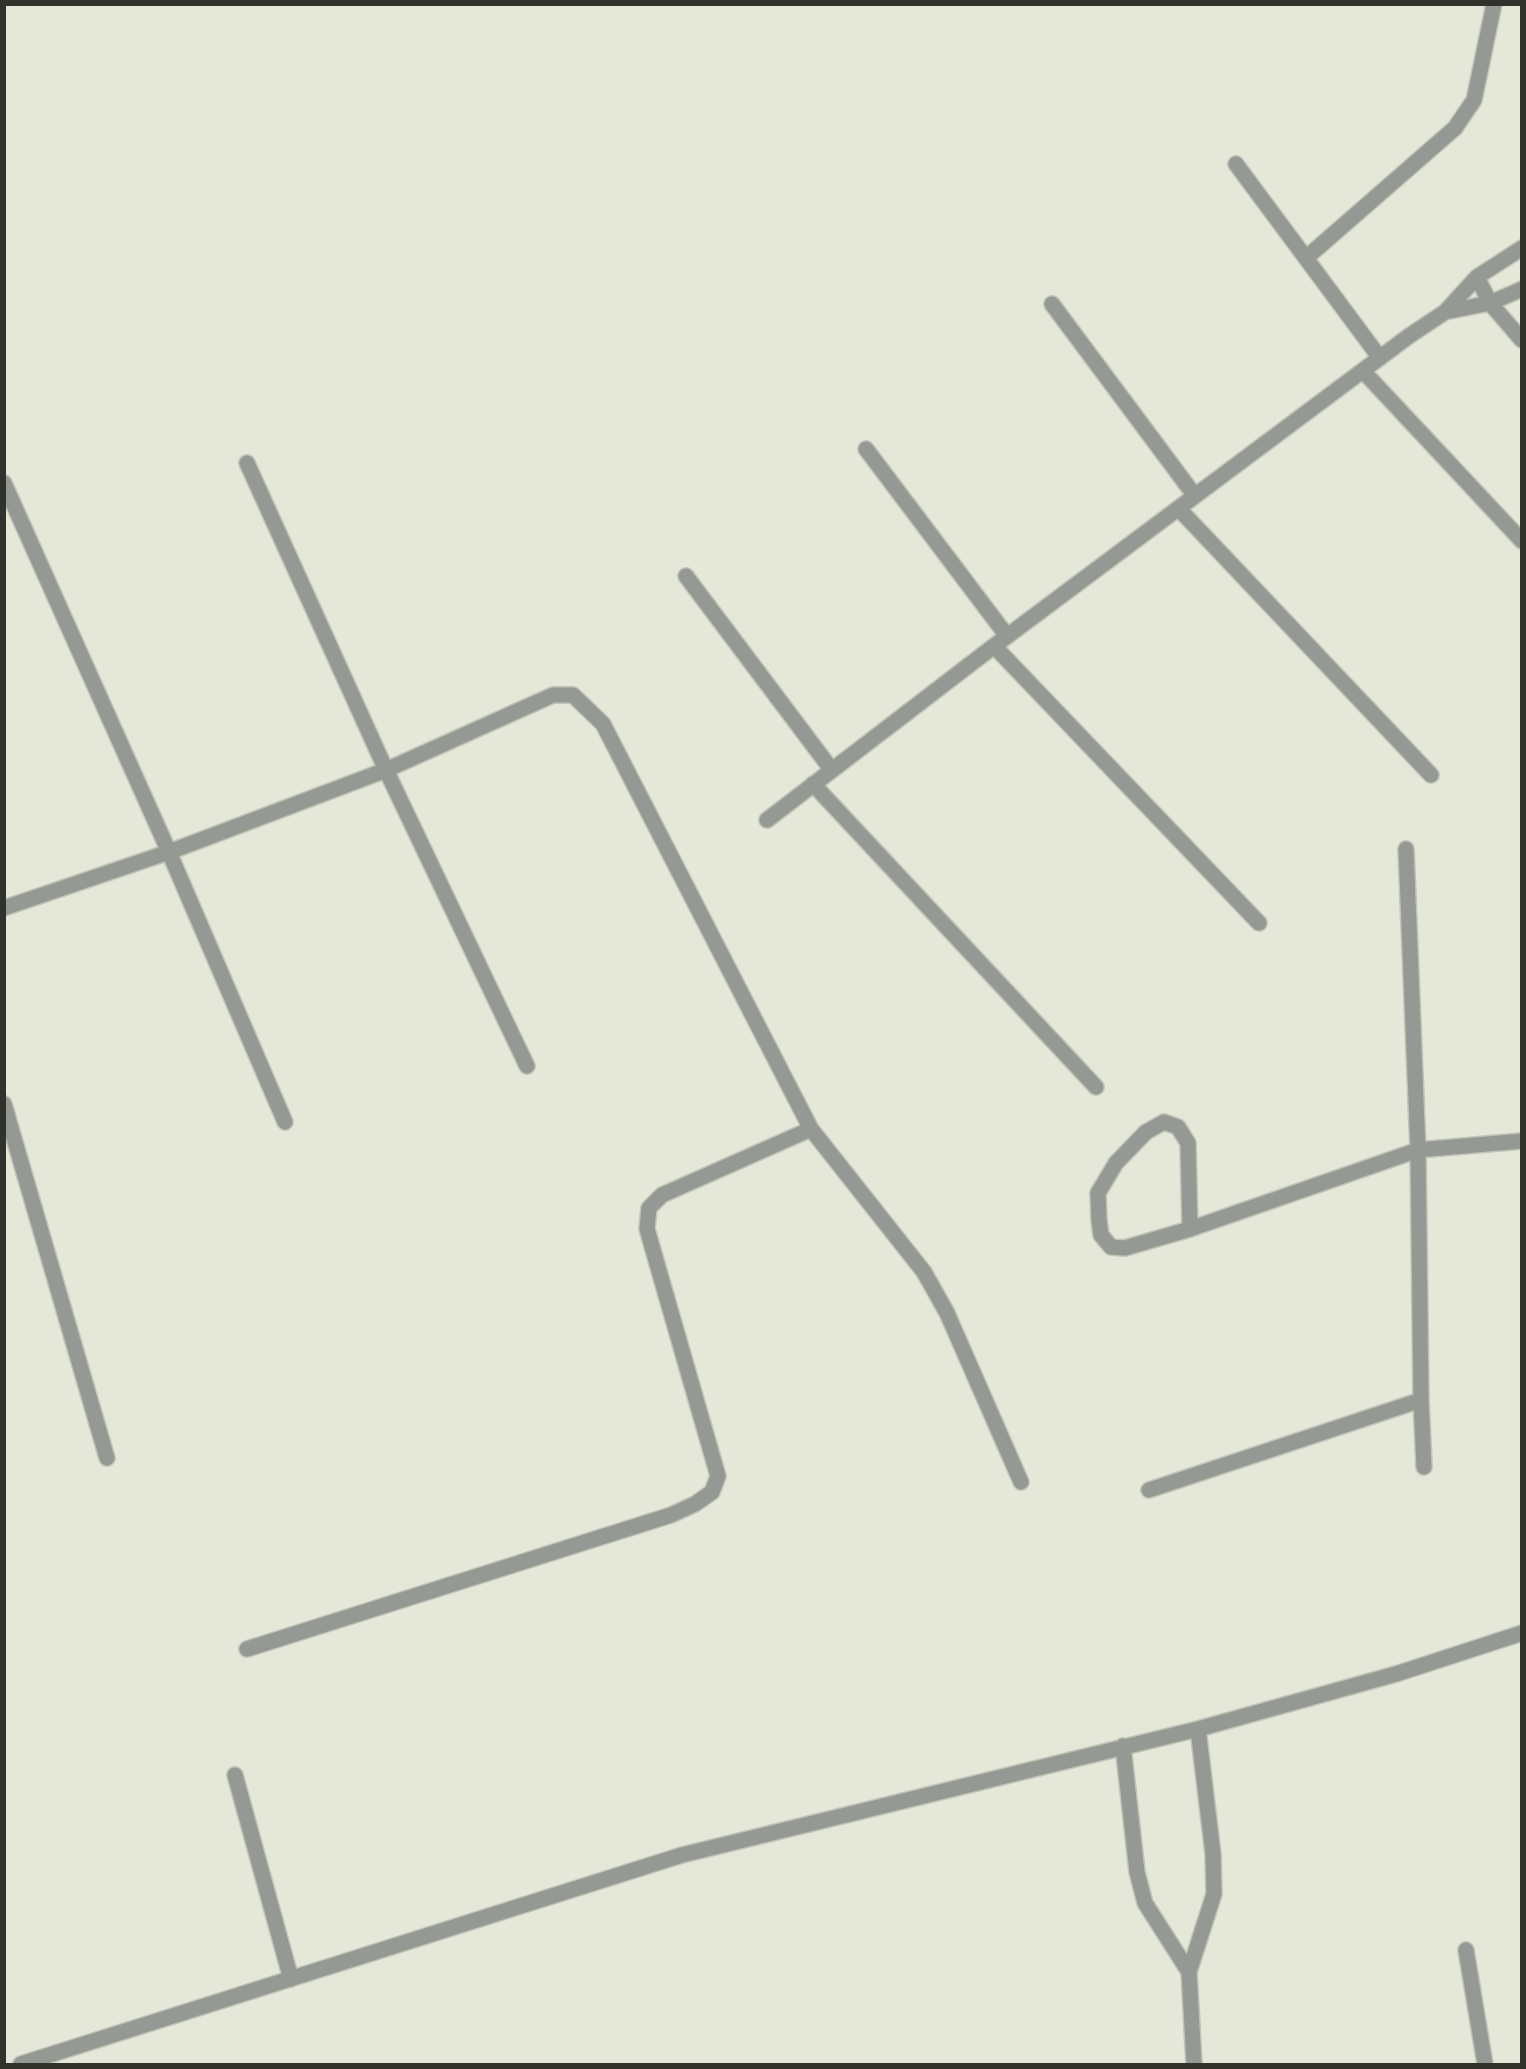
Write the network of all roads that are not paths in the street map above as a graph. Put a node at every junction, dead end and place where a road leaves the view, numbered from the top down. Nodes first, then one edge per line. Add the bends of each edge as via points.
1 (1494, 4) edge
2 (1236, 164) dead end
3 (1521, 248) edge
4 (1306, 258) junction
5 (1477, 277) junction
6 (1521, 289) edge
7 (1490, 303) junction
8 (1052, 304) dead end
9 (1445, 312) junction
10 (1521, 340) edge
11 (1380, 358) junction
12 (1363, 371) junction
13 (866, 449) dead end
14 (247, 463) dead end
15 (4, 483) edge
16 (1195, 496) junction
17 (1179, 509) junction
18 (1521, 541) edge
19 (686, 576) dead end
20 (1007, 636) junction
21 (994, 646) junction
22 (831, 769) junction
23 (386, 770) junction
24 (1431, 775) dead end
25 (813, 784) junction
26 (767, 820) dead end
27 (1406, 849) dead end
28 (170, 852) junction
29 (4, 908) edge
30 (1259, 924) dead end
31 (527, 1066) dead end
32 (1096, 1087) dead end
33 (4, 1104) edge
34 (285, 1122) dead end
35 (811, 1129) junction
36 (1521, 1142) edge
37 (1418, 1150) junction
38 (1190, 1229) junction
39 (1421, 1400) junction
40 (107, 1458) dead end
41 (1424, 1467) dead end
42 (1021, 1482) dead end
43 (1149, 1490) dead end
44 (1521, 1633) edge
45 (247, 1649) dead end
46 (1198, 1729) junction
47 (1124, 1746) junction
48 (235, 1775) dead end
49 (1466, 1950) dead end
50 (1189, 1972) junction
51 (291, 1979) junction
52 (72, 2049) junction
53 (21, 2064) edge
54 (62, 2064) edge
55 (1194, 2064) edge
56 (1485, 2064) edge

1 - 4 street via 1474,100 1455,128
2 - 4 street
3 - 5 street
4 - 11 street
5 - 7 street
5 - 9 street
6 - 7 street
7 - 9 street
7 - 10 street
8 - 16 street
9 - 11 street
11 - 12 street
12 - 16 street
12 - 18 street
13 - 20 street
14 - 23 street
15 - 28 street
16 - 17 street
17 - 20 street
17 - 24 street
19 - 22 street
20 - 21 street
21 - 22 street
21 - 30 street
22 - 25 street
23 - 28 street
23 - 31 street
23 - 35 street via 553,695 573,695 603,724
25 - 26 street
25 - 32 street
27 - 37 street
28 - 29 street
28 - 34 street
33 - 40 street
35 - 42 street via 924,1272 947,1313
35 - 45 street via 662,1195 649,1208 647,1229 718,1476 712,1492 671,1515
36 - 37 street
37 - 38 street
37 - 39 street
38 - 38 street via 1188,1143 1178,1127 1164,1122 1146,1132 1116,1163 1098,1193 1101,1235 1111,1246 1125,1248
39 - 41 street
39 - 43 street
44 - 46 street via 1396,1674
46 - 47 street
46 - 50 street via 1214,1894
47 - 50 street via 1137,1872 1145,1903
47 - 51 street via 682,1855
48 - 51 street
49 - 56 street
50 - 55 street
51 - 52 street
52 - 53 street
52 - 54 street

